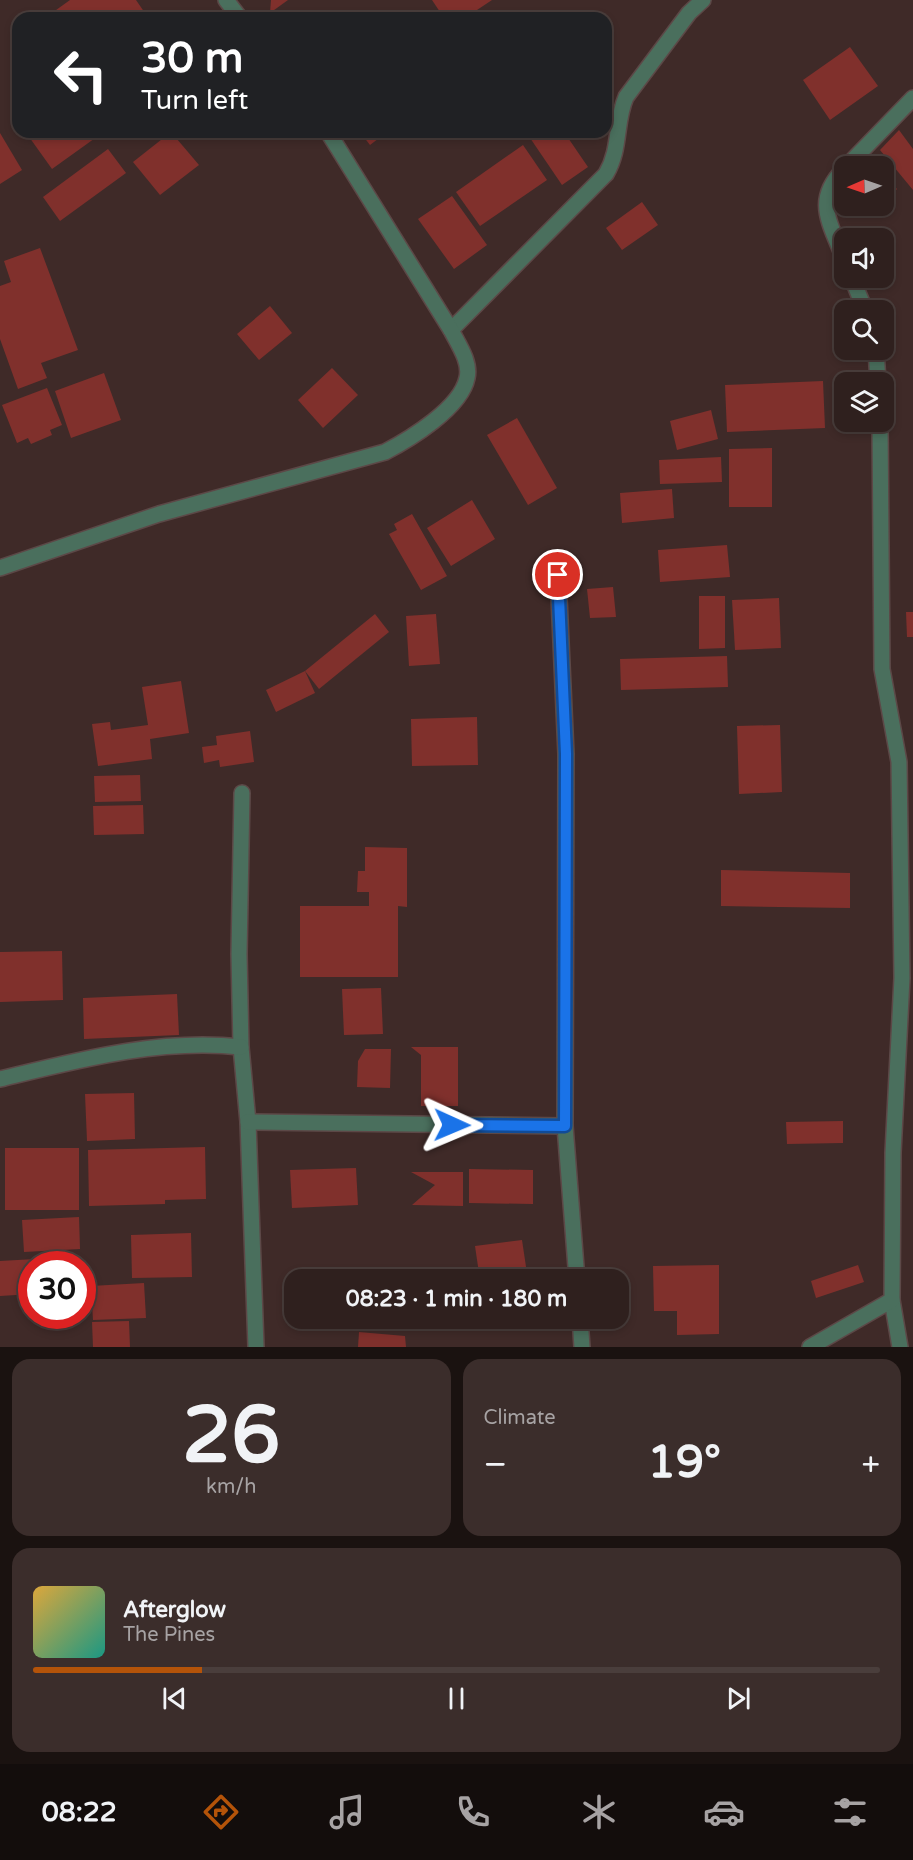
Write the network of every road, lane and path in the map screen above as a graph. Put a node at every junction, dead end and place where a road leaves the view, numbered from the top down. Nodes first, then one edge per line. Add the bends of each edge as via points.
1 (226, 0) edge
2 (703, 0) edge
3 (235, 12) edge
4 (913, 98) edge
5 (332, 138) edge
6 (857, 156) edge
7 (834, 180) edge
8 (834, 233) edge
9 (451, 330) junction
10 (880, 432) edge
11 (0, 568) edge
12 (558, 575) dead end
13 (242, 793) dead end
14 (241, 1047) junction
15 (0, 1079) edge
16 (248, 1122) junction
17 (565, 1126) junction
18 (576, 1269) edge
19 (892, 1300) junction
20 (581, 1329) edge
21 (256, 1347) edge
22 (582, 1347) edge
23 (810, 1347) edge
24 (900, 1347) edge

1 - 3 street
2 - 9 street via 688,13 626,97 620,111 614,160 606,174
4 - 6 street
5 - 9 street
7 - 8 street via 826,199
9 - 11 street via 466,359 468,377 460,394 411,438 385,452 159,514
10 - 19 street via 882,669 899,762 902,978 893,1154
12 - 17 street via 566,754
13 - 14 street
14 - 15 street via 210,1044 143,1049
14 - 16 street
16 - 17 street
16 - 21 street
17 - 18 street
19 - 23 street
19 - 24 street
20 - 22 street

